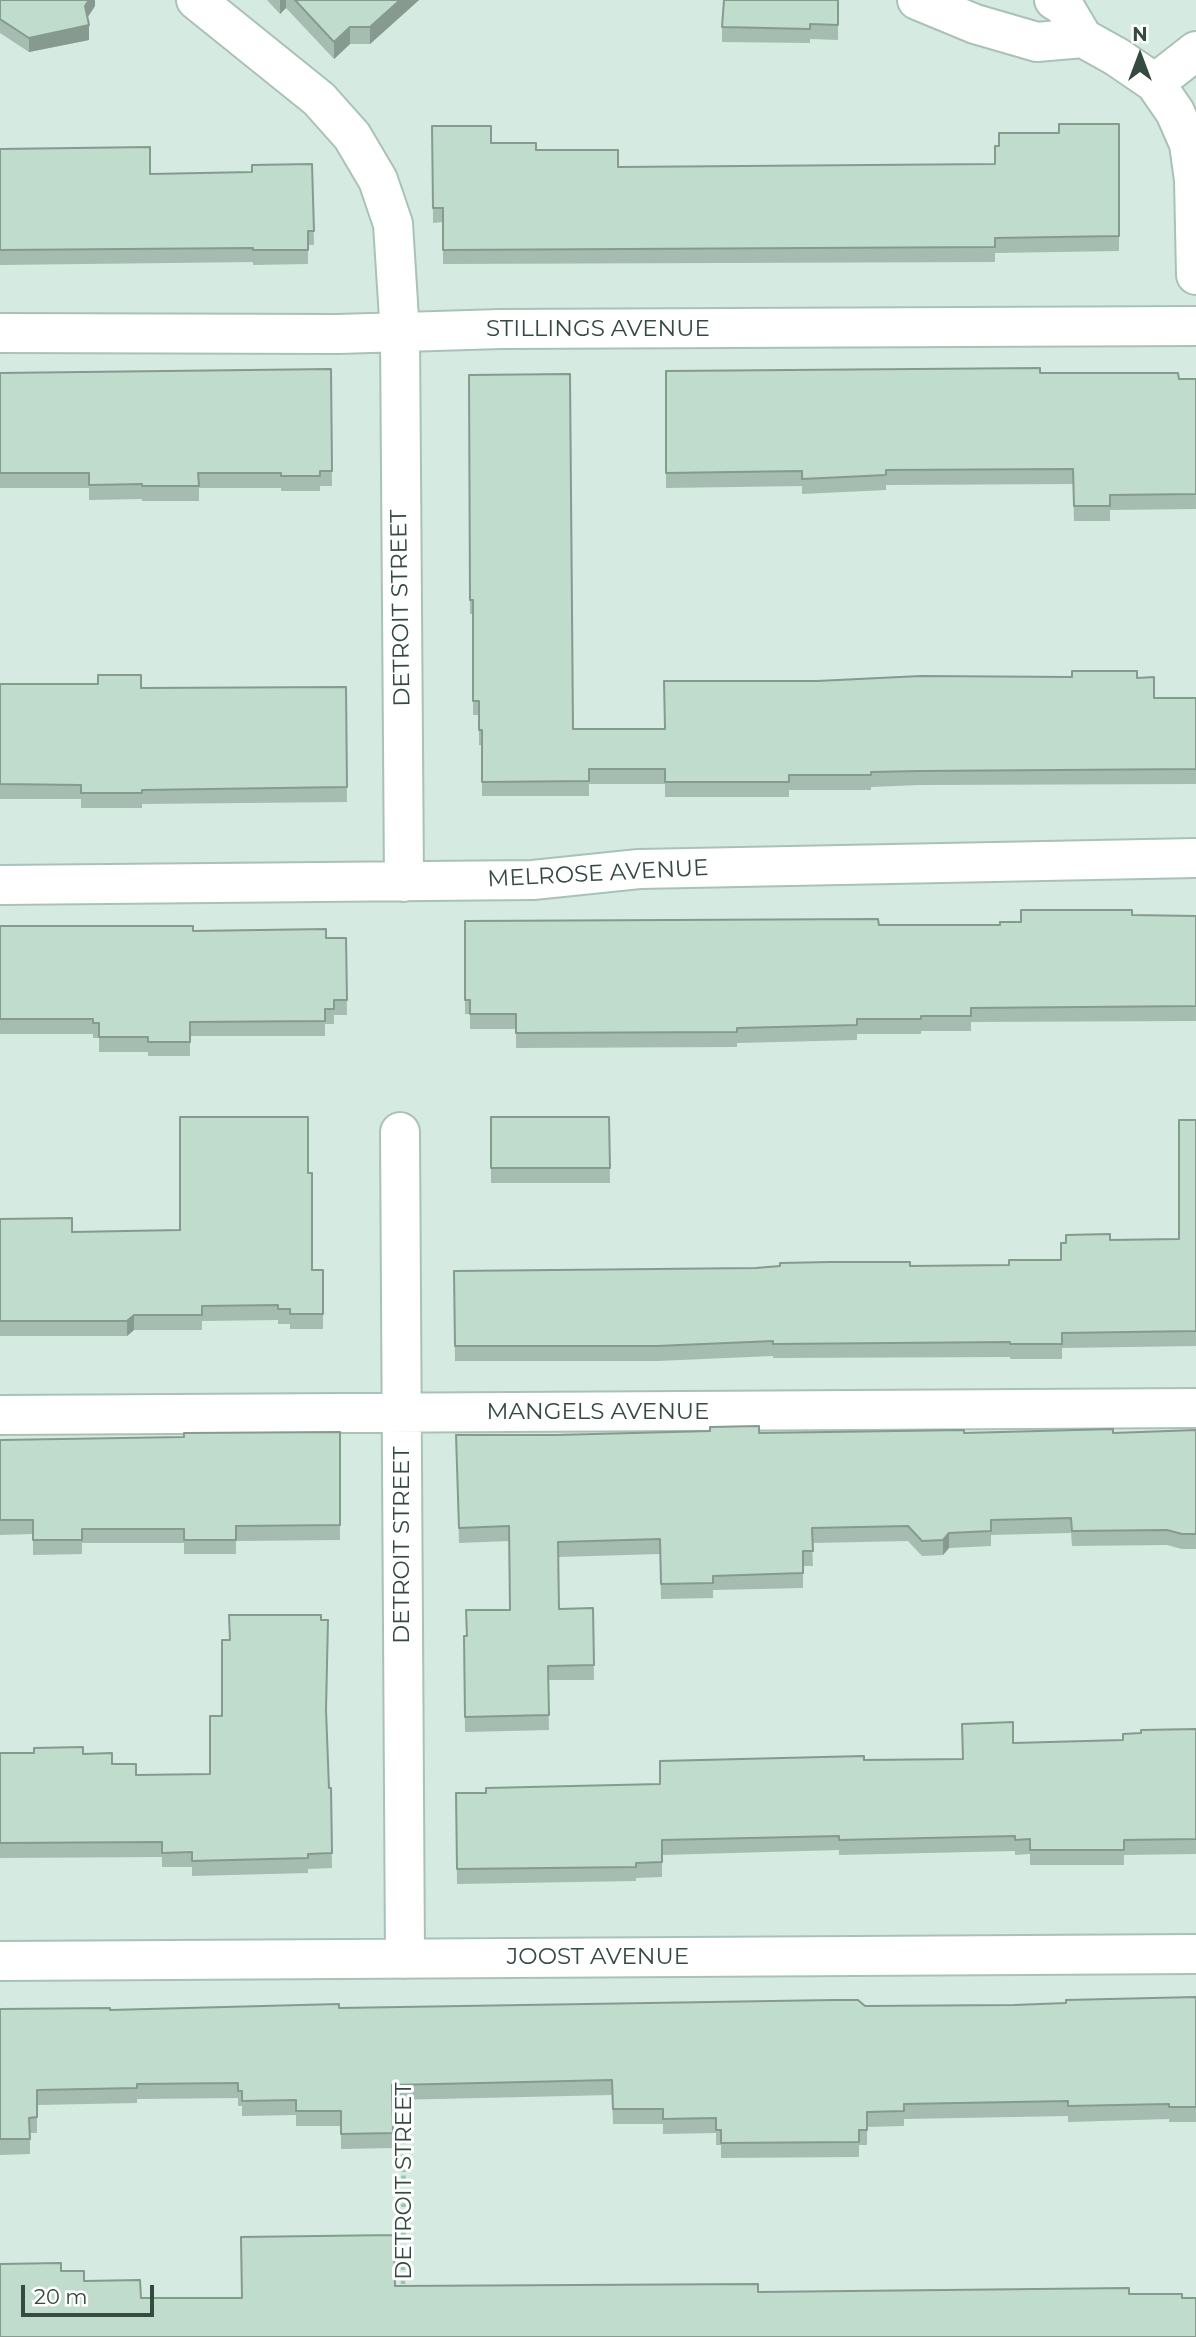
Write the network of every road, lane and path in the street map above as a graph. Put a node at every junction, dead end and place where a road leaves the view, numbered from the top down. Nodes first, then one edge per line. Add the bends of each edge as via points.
1 (196, 0) edge
2 (917, 0) edge
3 (1054, 0) edge
4 (1083, 38) junction
5 (1196, 51) edge
6 (1155, 83) junction
7 (1196, 275) edge
8 (1196, 326) edge
9 (0, 333) edge
10 (400, 334) junction
11 (1196, 858) edge
12 (404, 882) junction
13 (0, 885) edge
14 (400, 1132) dead end
15 (1196, 1408) edge
16 (401, 1413) junction
17 (0, 1415) edge
18 (1196, 1954) edge
19 (405, 1959) junction
20 (0, 1961) edge
21 (404, 2092) edge
22 (403, 2296) edge

1 - 10 street, DETROIT STREET via 319,99 352,136 379,180 393,224
2 - 4 street via 1037,42
3 - 4 street via 1063,6
4 - 6 street
5 - 6 street
6 - 7 street via 1189,144
8 - 10 street, STILLINGS AVENUE via 515,329
9 - 10 street, STILLINGS AVENUE
10 - 12 street, DETROIT STREET
11 - 12 street, MELROSE AVENUE via 639,869 533,880
12 - 13 street, MELROSE AVENUE
14 - 16 street, DETROIT STREET
15 - 16 street, MANGELS AVENUE
16 - 17 street, MANGELS AVENUE
16 - 19 street, DETROIT STREET
18 - 19 street, JOOST AVENUE
19 - 20 street, JOOST AVENUE
21 - 22 path, DETROIT STREET

